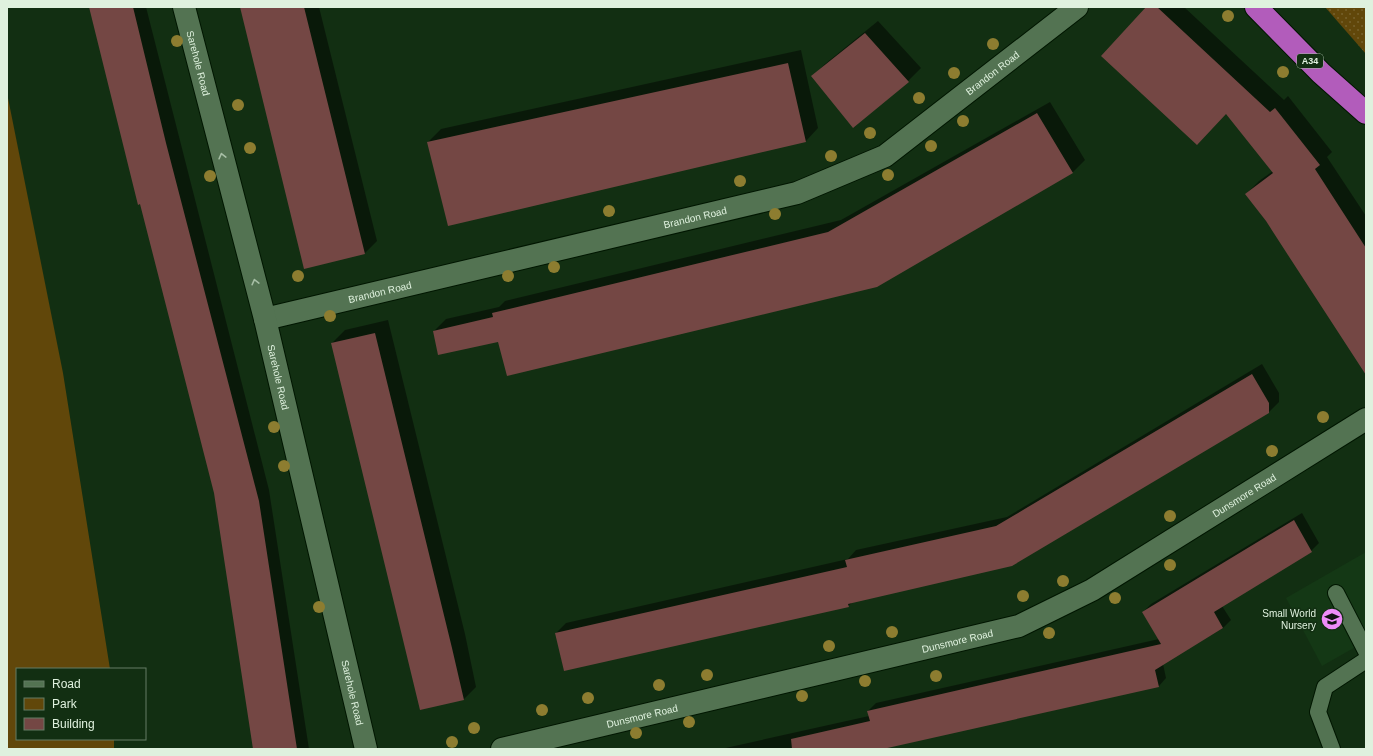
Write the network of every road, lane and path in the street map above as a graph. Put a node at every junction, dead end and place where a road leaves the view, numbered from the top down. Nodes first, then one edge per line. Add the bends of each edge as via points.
1 (184, 7) edge
2 (1077, 7) edge
3 (1256, 7) edge
4 (1366, 113) edge
5 (265, 319) junction
6 (1366, 419) edge
7 (1336, 593) dead end
8 (1366, 652) edge
9 (1366, 660) edge
10 (366, 749) edge
11 (502, 749) edge
12 (1332, 749) edge

5 -> 1 street, Sarehole Road
2 - 5 street, Brandon Road via 886,156 797,193
3 - 4 highway, A34
5 - 10 street, Sarehole Road
6 - 11 street, Dunsmore Road via 1092,590 1019,626
7 - 8 lane
9 - 12 lane via 1325,687 1318,712

